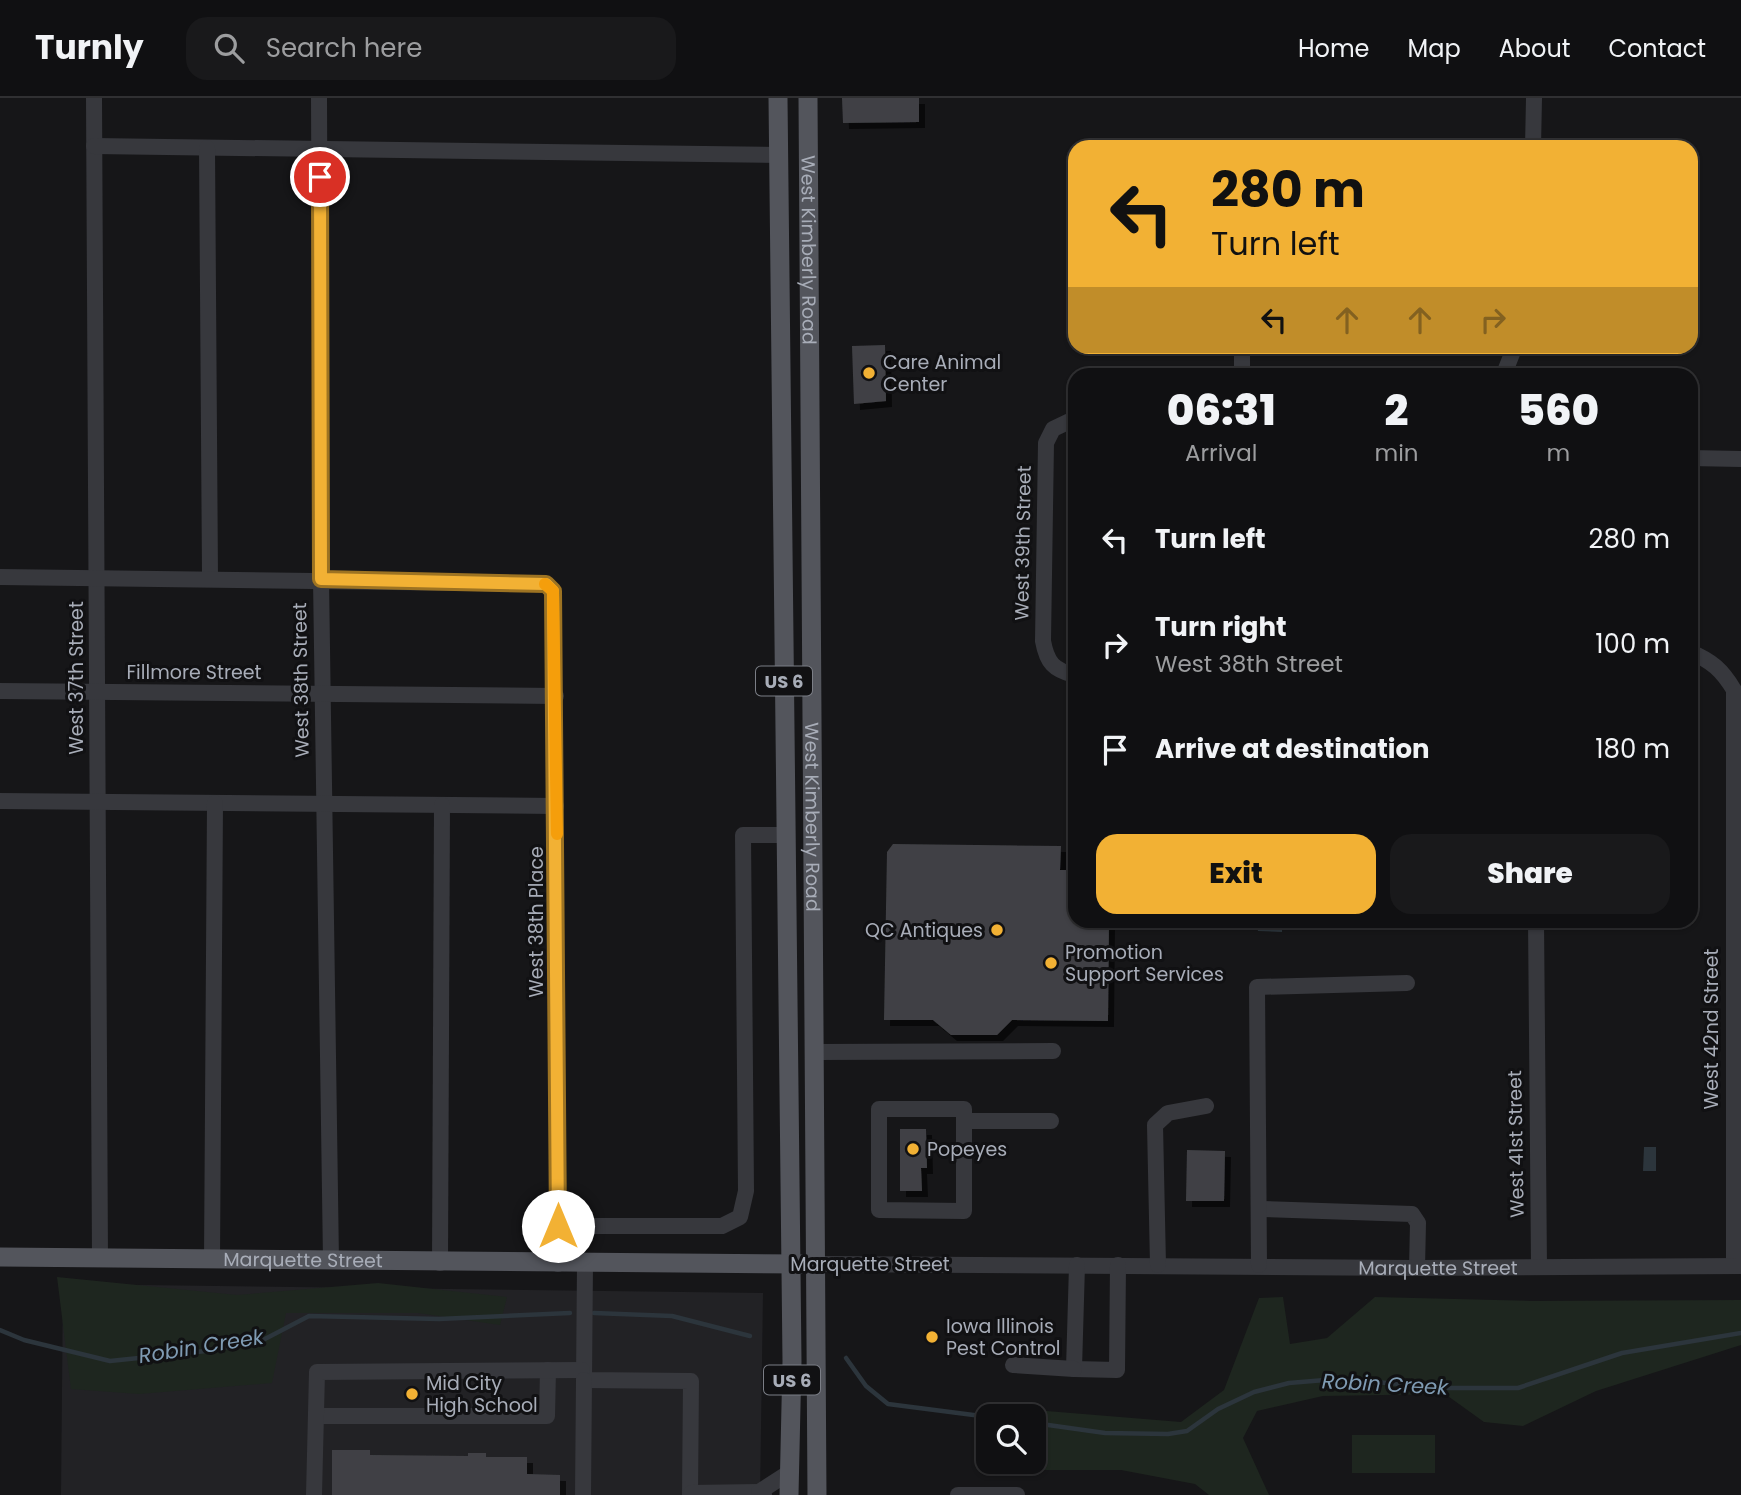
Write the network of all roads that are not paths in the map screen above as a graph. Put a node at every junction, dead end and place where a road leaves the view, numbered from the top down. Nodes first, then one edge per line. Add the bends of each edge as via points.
1 (94, 98) edge
2 (319, 98) edge
3 (778, 98) edge
4 (808, 98) edge
5 (1534, 98) edge
6 (1534, 140) edge
7 (94, 146) junction
8 (206, 148) junction
9 (319, 150) junction
10 (779, 155) junction
11 (1068, 422) edge
12 (1698, 458) edge
13 (1741, 459) edge
14 (0, 576) edge
15 (96, 577) junction
16 (210, 577) junction
17 (321, 579) junction
18 (1698, 656) edge
19 (1068, 674) edge
20 (0, 691) edge
21 (97, 692) junction
22 (322, 694) junction
23 (556, 696) junction
24 (0, 800) edge
25 (97, 802) junction
26 (215, 803) junction
27 (324, 804) junction
28 (442, 805) junction
29 (556, 806) junction
30 (786, 835) junction
31 (1536, 928) edge
32 (1408, 983) dead end
33 (1053, 1051) dead end
34 (816, 1052) junction
35 (1737, 1079) edge
36 (1206, 1106) dead end
37 (964, 1121) junction
38 (1051, 1121) dead end
39 (1261, 1209) junction
40 (558, 1226) junction
41 (0, 1257) edge
42 (100, 1259) junction
43 (212, 1260) junction
44 (331, 1261) junction
45 (440, 1263) junction
46 (558, 1264) junction
47 (584, 1264) junction
48 (791, 1264) junction
49 (817, 1264) junction
50 (1077, 1265) junction
51 (1118, 1265) junction
52 (1158, 1265) junction
53 (1259, 1265) junction
54 (1738, 1266) edge
55 (1539, 1267) junction
56 (1417, 1268) junction
57 (1013, 1365) dead end
58 (1074, 1369) junction
59 (548, 1370) junction
60 (583, 1375) junction
61 (316, 1416) junction
62 (790, 1472) junction
63 (761, 1493) edge
64 (690, 1494) edge
65 (314, 1495) edge
66 (583, 1495) edge
67 (789, 1495) edge
68 (817, 1495) edge
69 (958, 1495) edge
70 (981, 1495) edge
71 (1017, 1495) edge

1 - 7 street, West 37th Street
2 - 9 street, West 38th Street
3 - 10 main road, West Kimberly Road / US 6
4 - 34 main road, West Kimberly Road / US 6
5 - 6 street
7 - 8 street
7 - 15 street, West 37th Street
8 - 9 street
8 - 16 street
9 - 10 street
9 - 17 street, West 38th Street
10 - 30 main road, West Kimberly Road / US 6
11 - 19 street, West 39th Street via 1053,429 1046,443 1043,642 1046,660
12 - 13 street
14 - 15 street
15 - 16 street
15 - 21 street, West 37th Street
16 - 17 street
17 - 22 street, West 38th Street
17 - 23 street, West 38th Place via 546,584 553,591
18 - 35 street, West 42nd Street via 1724,673 1734,690
20 - 21 street, Fillmore Street
21 - 22 street, Fillmore Street
21 - 25 street, West 37th Street
22 - 23 street, Fillmore Street
22 - 27 street, West 38th Street
23 - 29 street, West 38th Place
24 - 25 street
25 - 26 street
25 - 42 street, West 37th Street
26 - 27 street
26 - 43 street
27 - 28 street
27 - 44 street, West 38th Street
28 - 29 street
28 - 45 street
29 - 40 street, West 38th Place
30 - 40 street, West Kimberly Road via 743,835 746,1191 740,1217 722,1226
30 - 48 main road, West Kimberly Road / US 6
31 - 55 street, West 41st Street
32 - 39 street via 1257,986
33 - 34 street
34 - 49 main road, West Kimberly Road / US 6
35 - 54 street, West 42nd Street
36 - 52 street via 1168,1114 1156,1125
37 - 37 street via 964,1211 879,1210 879,1109 964,1109
37 - 38 street
39 - 53 street
39 - 56 street via 1412,1214 1418,1223
40 - 46 street, West 38th Place
41 - 42 main road, Marquette Street
42 - 43 main road, Marquette Street
43 - 44 main road, Marquette Street
44 - 45 main road, Marquette Street
45 - 46 main road, Marquette Street
46 - 47 main road, Marquette Street
47 - 48 main road, Marquette Street
47 - 60 street
48 - 49 main road, Marquette Street
48 - 62 main road, West Kimberly Road / US 6
49 - 50 street, Marquette Street
49 - 68 main road, West Kimberly Road / US 6
50 - 51 street, Marquette Street
50 - 58 street
51 - 52 street, Marquette Street
51 - 58 street via 1116,1370
52 - 53 street, Marquette Street
53 - 56 street, Marquette Street
54 - 55 street, Marquette Street
55 - 56 street, Marquette Street
57 - 58 street
59 - 60 street
59 - 61 street via 317,1372
59 - 61 street via 547,1416
60 - 64 street via 691,1381
60 - 66 street
61 - 65 street
62 - 63 street
62 - 67 main road, West Kimberly Road / US 6
63 - 64 street
69 - 70 street
70 - 71 street

